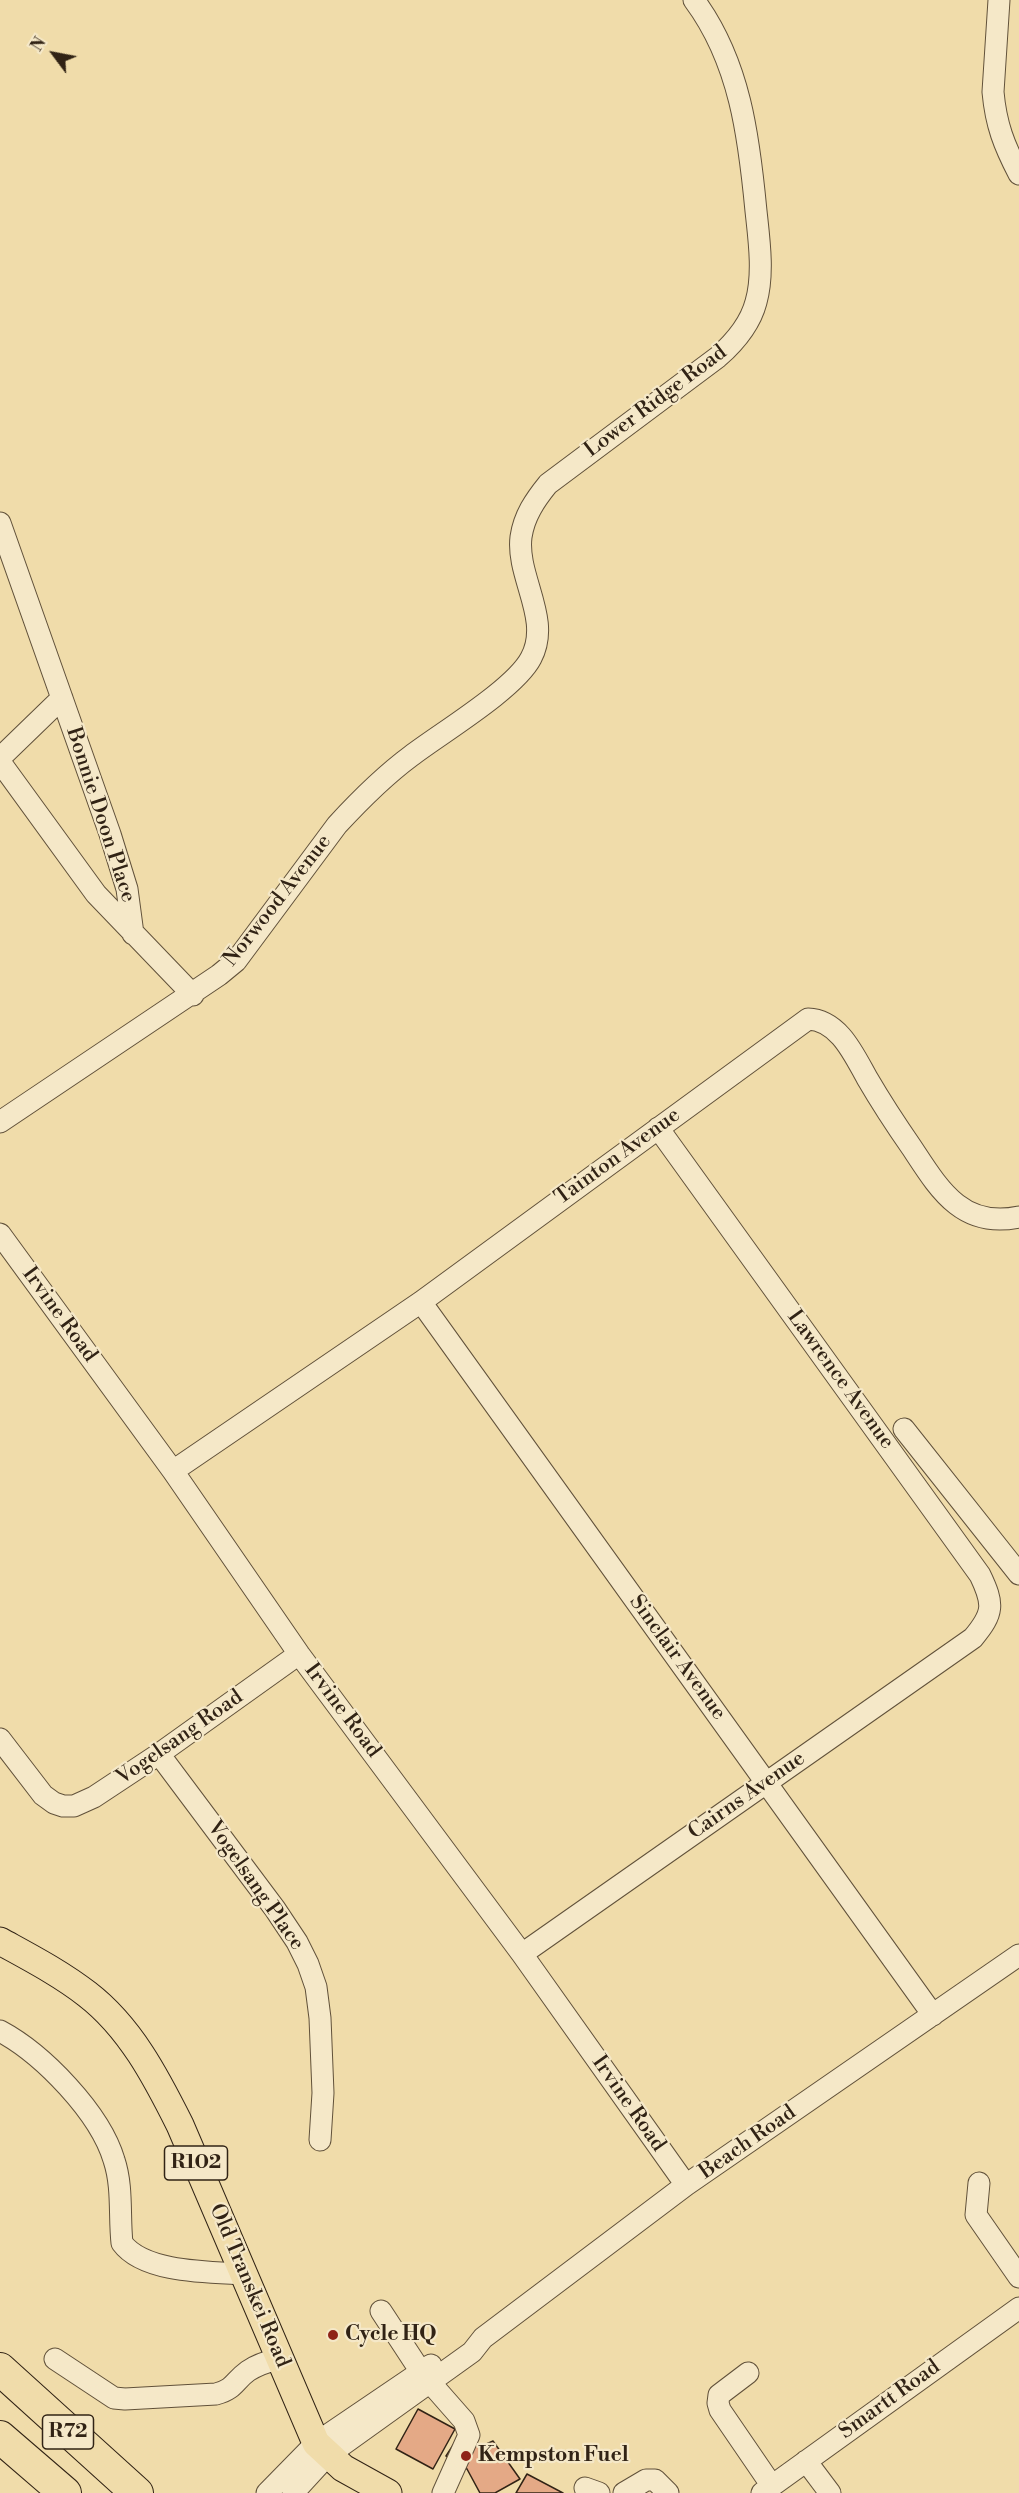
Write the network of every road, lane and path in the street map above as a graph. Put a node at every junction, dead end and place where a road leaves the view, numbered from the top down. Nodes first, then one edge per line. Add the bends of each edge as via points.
1 (694, 0) edge
2 (999, 0) edge
3 (1019, 174) edge
4 (0, 523) edge
5 (62, 698) junction
6 (483, 703) joint
7 (0, 758) edge
8 (0, 762) edge
9 (133, 934) junction
10 (193, 995) junction
11 (0, 1122) edge
12 (658, 1128) junction
13 (1019, 1217) edge
14 (0, 1234) edge
15 (421, 1302) junction
16 (904, 1429) dead end
17 (173, 1471) junction
18 (979, 1521) junction
19 (955, 1540) junction
20 (1019, 1574) edge
21 (973, 1638) joint
22 (299, 1654) junction
23 (0, 1739) edge
24 (159, 1754) junction
25 (765, 1781) junction
26 (0, 1941) edge
27 (522, 1954) junction
28 (1019, 1956) edge
29 (933, 2015) junction
30 (0, 2031) edge
31 (320, 2140) dead end
32 (979, 2183) dead end
33 (686, 2186) junction
34 (244, 2274) junction
35 (1019, 2277) edge
36 (1019, 2308) edge
37 (381, 2311) dead end
38 (280, 2358) junction
39 (55, 2359) dead end
40 (0, 2369) edge
41 (748, 2373) dead end
42 (425, 2377) junction
43 (0, 2437) edge
44 (321, 2449) junction
45 (806, 2461) junction
46 (767, 2489) edge
47 (65, 2493) edge
48 (137, 2493) edge
49 (267, 2493) edge
50 (293, 2493) edge
51 (388, 2493) edge
52 (443, 2493) edge
53 (624, 2493) edge
54 (668, 2493) edge
55 (830, 2493) edge

1 - 6 street, Lower Ridge Road via 718,39 737,88 746,128 758,232 757,300 747,325 730,346 567,468 548,484 531,507 521,537 521,551 537,621 535,648 513,681
2 - 3 street via 994,105 1004,144
4 - 5 street, Bonnie Doon Place
5 - 7 street, Bonnie Doon Place
5 - 9 street, Bonnie Doon Place via 128,890
6 - 10 street, Norwood Avenue via 409,757 354,807 236,961
8 - 9 street, Bonnie Doon Place via 96,894
9 - 10 street, Bonnie Doon Place
10 - 11 street, Norwood Avenue
12 - 13 street, Tainton Avenue via 798,1024 808,1019 819,1020 842,1037 946,1196 984,1218
12 - 15 street, Tainton Avenue
12 - 19 street, Lawrence Avenue
14 - 17 street, Irvine Road
15 - 17 street, Tainton Avenue
15 - 25 street, Sinclair Avenue
16 - 18 street
17 - 22 street, Irvine Road
18 - 19 street
18 - 20 street
19 - 21 street, Lawrence Avenue via 980,1575 991,1603 990,1614
21 - 25 street, Cairns Avenue
22 - 24 street, Vogelsang Road
22 - 27 street, Irvine Road
23 - 24 street, Vogelsang Road via 34,1784 54,1803 63,1806 84,1803
24 - 31 street, Vogelsang Place via 275,1909 308,1964 320,2018
25 - 27 street, Cairns Avenue
25 - 29 street, Sinclair Avenue
26 - 34 main road, Old Transkei Road / R102 via 87,1994 134,2043 180,2125
27 - 33 street, Irvine Road
28 - 29 street, Beach Road
29 - 33 street, Beach Road
30 - 34 street via 19,2041 51,2068 100,2131 118,2176 122,2243 128,2250 153,2263
32 - 35 street via 976,2215
33 - 42 street, Beach Road via 483,2338 472,2352
34 - 38 main road, Old Transkei Road / R102
36 - 45 street, Smartt Road
37 - 42 street
38 - 39 street via 261,2363 246,2372 233,2388 216,2394 125,2399 114,2398
38 - 44 main road, Old Transkei Road / R102
40 - 48 highway, R72
41 - 46 street via 719,2395 718,2403
42 - 44 street, Beach Road
42 - 52 street via 464,2421 469,2435
43 - 47 highway, R72
44 - 49 street
44 - 50 street
44 - 51 main road via 343,2468
45 - 46 street, Smartt Road
45 - 55 street
53 - 54 street via 655,2480

